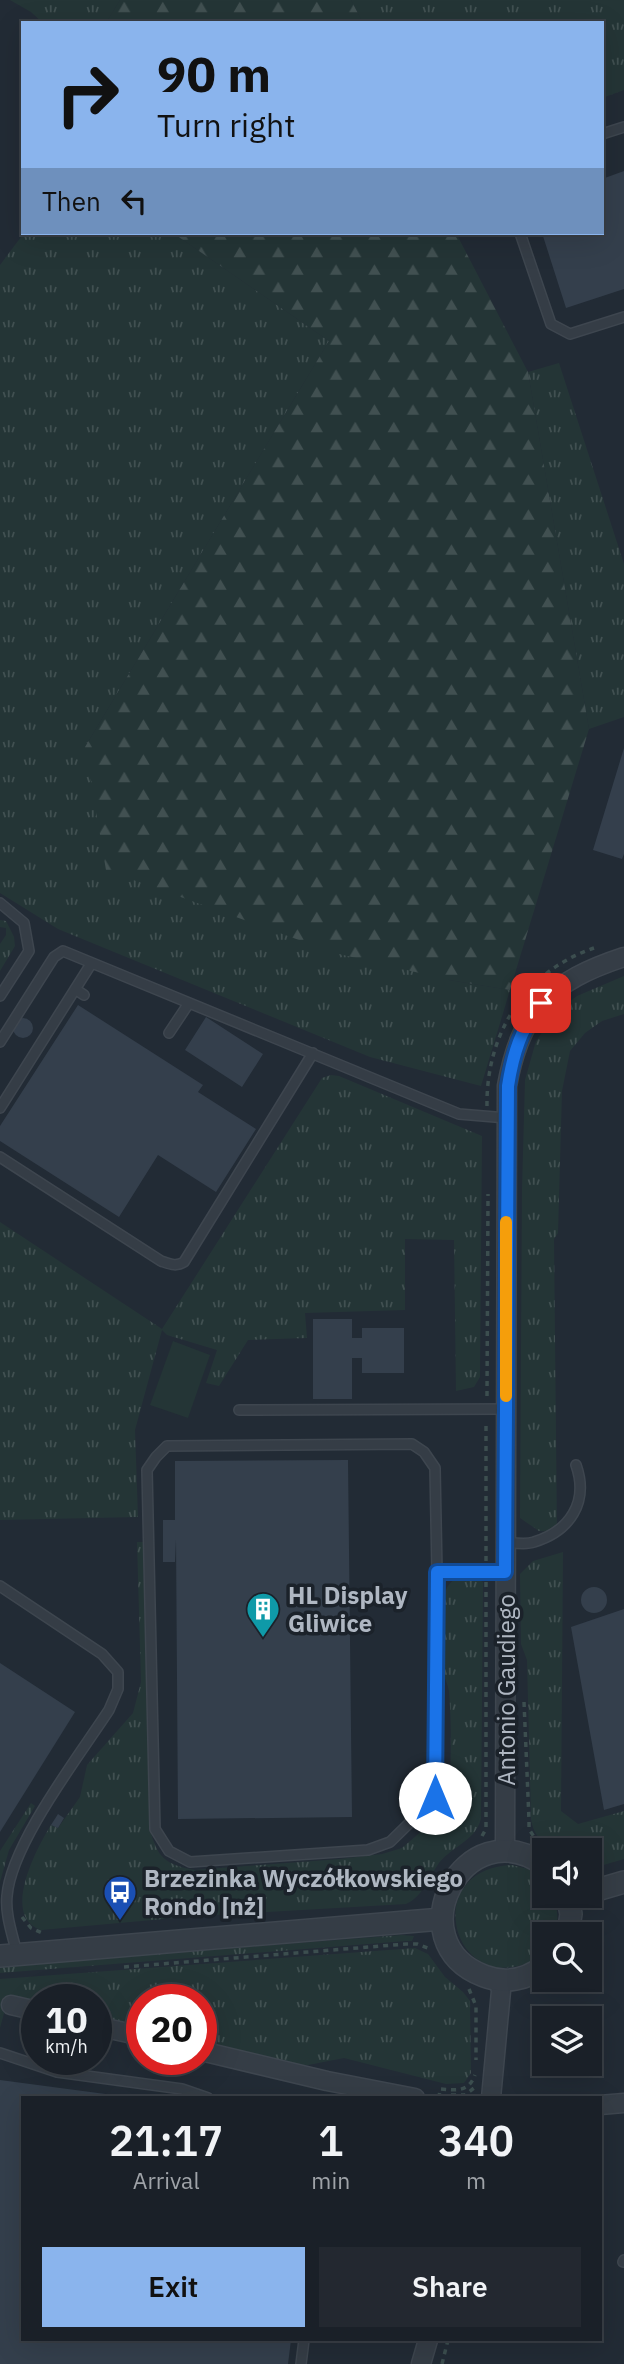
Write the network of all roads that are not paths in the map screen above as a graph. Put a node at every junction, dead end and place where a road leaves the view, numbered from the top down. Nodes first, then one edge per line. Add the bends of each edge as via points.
1 (624, 127) edge
2 (604, 133) edge
3 (521, 235) edge
4 (624, 317) edge
5 (0, 903) edge
6 (624, 957) edge
7 (91, 964) junction
8 (75, 989) junction
9 (84, 995) dead end
10 (0, 996) edge
11 (189, 1003) junction
12 (169, 1033) dead end
13 (0, 1042) edge
14 (313, 1053) junction
15 (0, 1108) edge
16 (506, 1118) junction
17 (0, 1157) edge
18 (506, 1409) junction
19 (239, 1410) dead end
20 (576, 1465) dead end
21 (506, 1542) junction
22 (437, 1572) junction
23 (505, 1572) junction
24 (0, 1586) edge
25 (505, 1851) junction
26 (532, 1857) edge
27 (624, 1882) edge
28 (602, 1888) edge
29 (442, 1919) junction
30 (8, 1955) edge
31 (532, 1972) edge
32 (499, 1980) junction
33 (11, 2005) dead end
34 (21, 2007) edge
35 (0, 2053) edge
36 (217, 2055) edge
37 (200, 2096) edge
38 (405, 2096) edge
39 (491, 2096) edge
40 (624, 2103) edge
41 (602, 2105) edge
42 (304, 2341) edge
43 (428, 2341) edge
44 (301, 2364) edge
45 (421, 2364) edge

1 - 2 lane
3 - 4 lane via 551,324 570,334
5 - 10 lane via 24,923 29,951
6 - 16 street, Antonio Gaudiego via 579,975 556,990 530,1017 510,1069
7 - 8 lane
7 - 11 lane
7 - 13 lane via 63,951 54,957
8 - 9 lane
8 - 15 lane
11 - 12 lane
11 - 14 lane
14 - 16 lane via 459,1114
14 - 17 lane via 180,1265 161,1261
16 - 18 street, Antonio Gaudiego
18 - 19 lane
18 - 21 street, Antonio Gaudiego
20 - 21 lane via 581,1480 574,1514 557,1532 531,1544
21 - 23 street, Antonio Gaudiego
22 - 22 lane via 435,1798 390,1842 368,1850 190,1862 169,1851 155,1829 148,1470 156,1457 167,1446 412,1444 435,1468
22 - 23 lane
23 - 25 street, Antonio Gaudiego
24 - 30 lane via 102,1654 118,1672 118,1689 109,1710 11,1871 6,1899
25 - 26 street
25 - 29 street via 473,1860 462,1869 447,1892
27 - 28 street
29 - 30 street
29 - 32 street via 444,1938 460,1961 476,1973
31 - 32 street
32 - 39 street
33 - 34 street
35 - 37 lane via 57,2072 182,2089
36 - 38 street
40 - 41 street
42 - 44 lane
43 - 45 street

